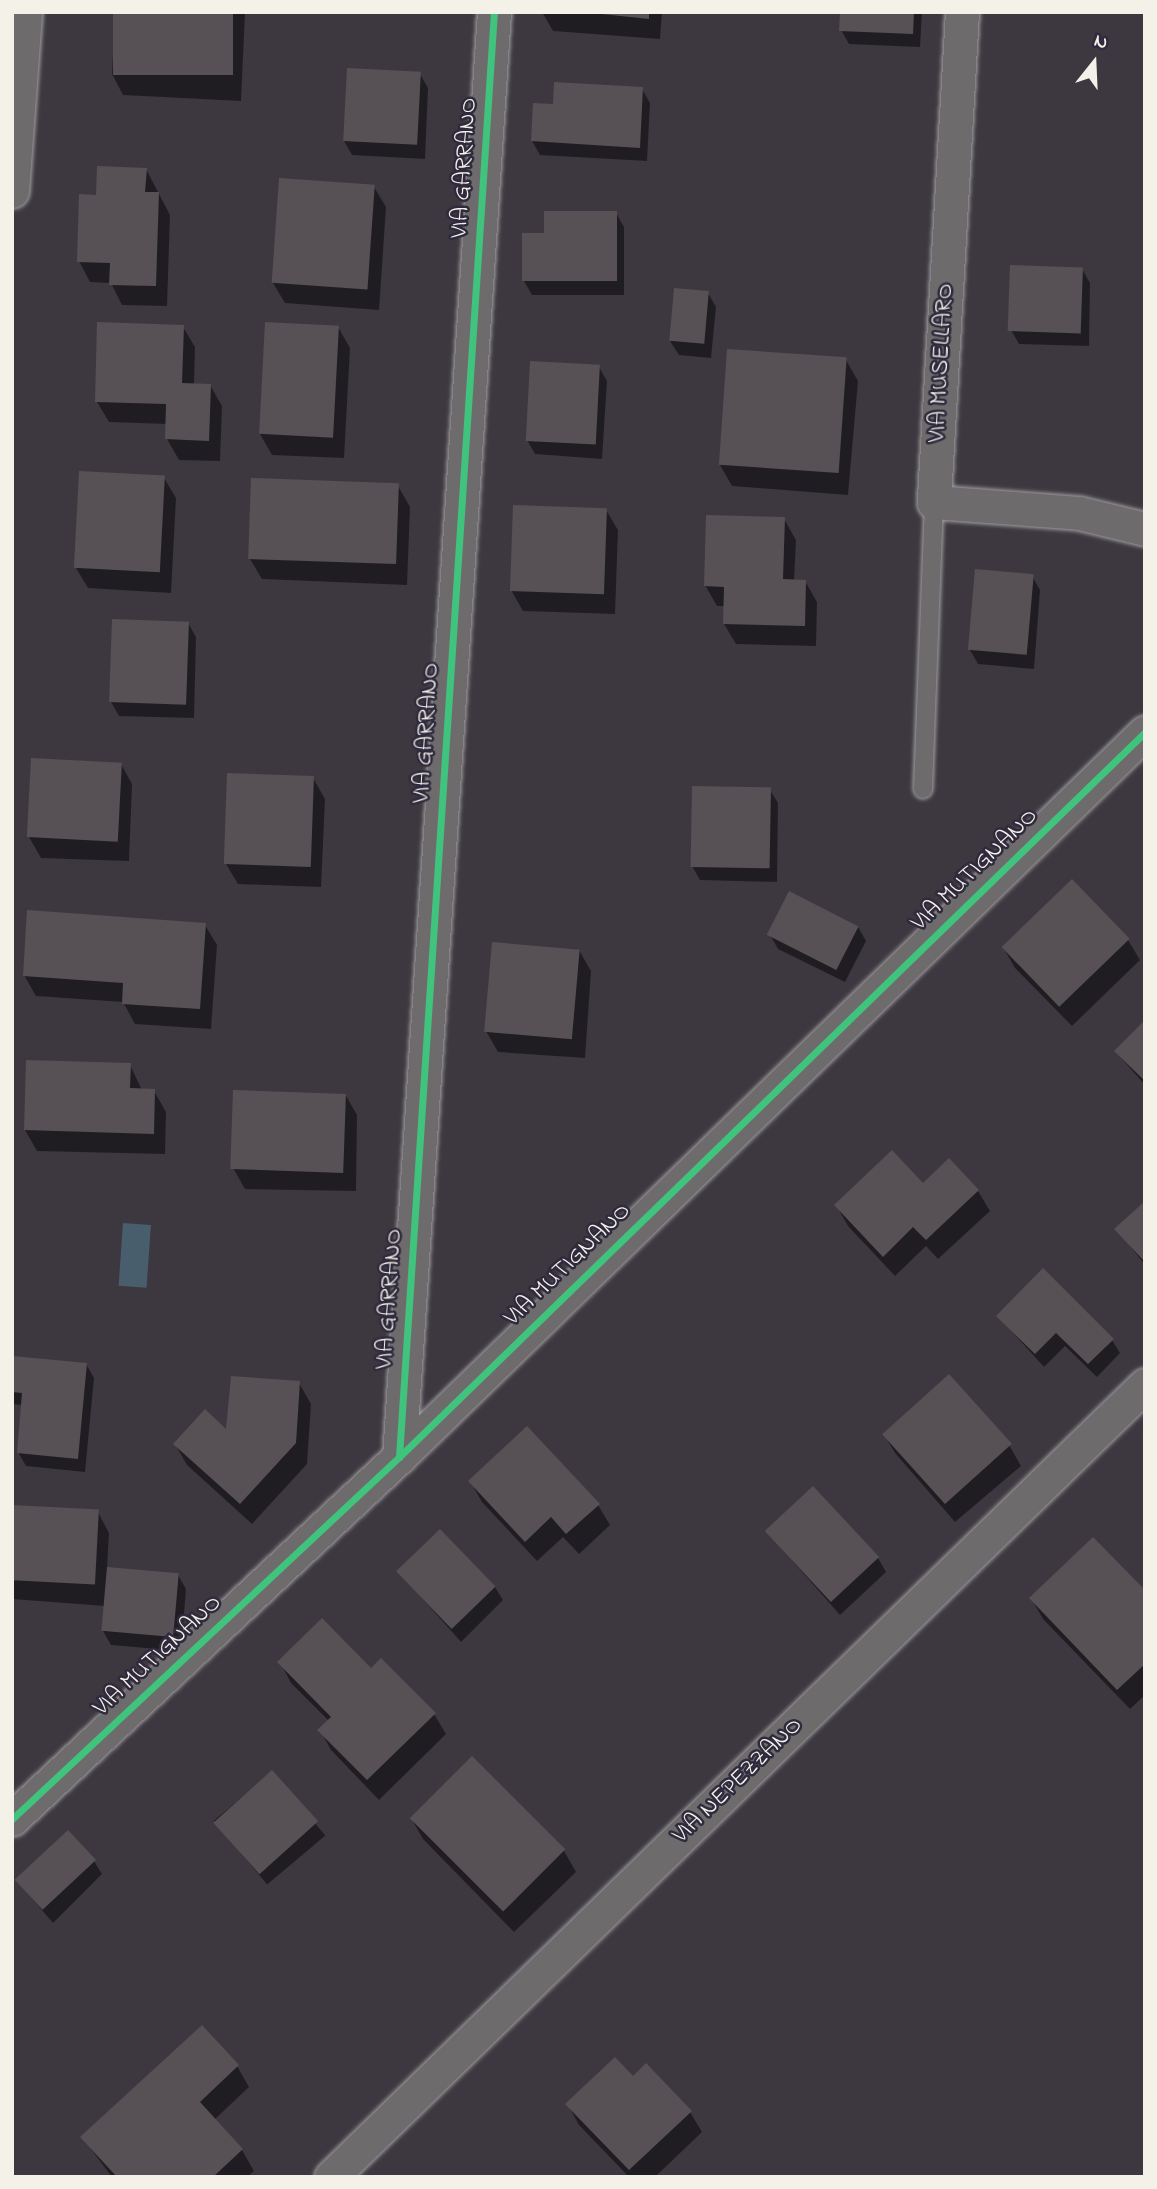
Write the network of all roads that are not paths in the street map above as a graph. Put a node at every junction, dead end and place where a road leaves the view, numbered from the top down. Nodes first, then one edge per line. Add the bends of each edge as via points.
1 (25, 12) edge
2 (494, 12) edge
3 (961, 12) edge
4 (12, 191) edge
5 (934, 502) junction
6 (1145, 529) edge
7 (1145, 732) edge
8 (923, 789) dead end
9 (1145, 1385) edge
10 (399, 1457) junction
11 (12, 1819) edge
12 (331, 2177) edge

1 - 4 street
2 - 10 street, VIA GARRANO
3 - 5 street, VIA MUSELLARO
5 - 6 street via 1079,513
5 - 8 lane
7 - 10 street, VIA MUTIGNANO
9 - 12 street, VIA NEPEZZANO
10 - 11 street, VIA MUTIGNANO

